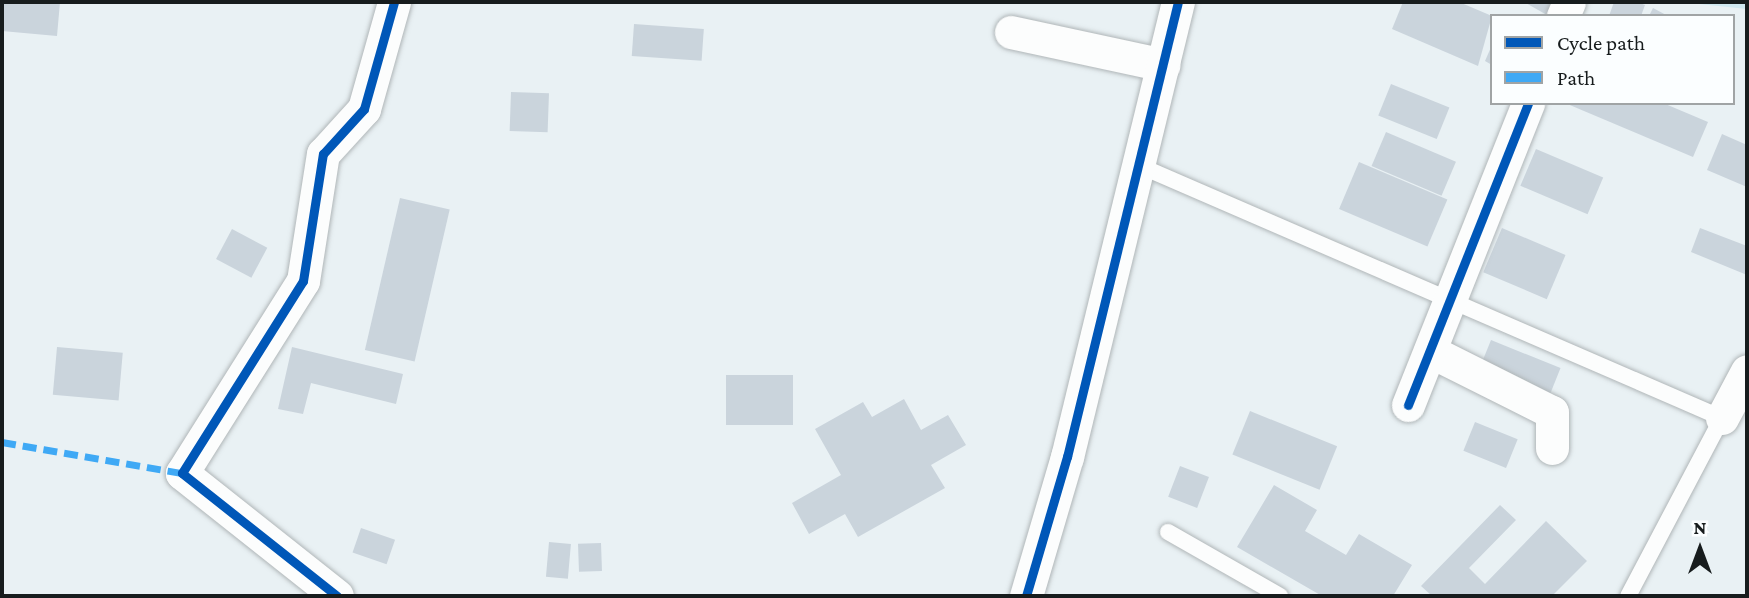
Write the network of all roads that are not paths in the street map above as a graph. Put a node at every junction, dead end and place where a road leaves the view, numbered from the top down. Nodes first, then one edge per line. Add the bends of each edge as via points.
1 (394, 2) edge
2 (1178, 2) edge
3 (1011, 32) dead end
4 (1163, 65) junction
5 (1527, 105) edge
6 (1138, 165) junction
7 (1430, 351) junction
8 (1747, 371) edge
9 (1408, 405) dead end
10 (1722, 418) junction
11 (1552, 448) dead end
12 (1168, 532) dead end
13 (337, 596) edge
14 (1026, 596) edge
15 (1280, 596) edge
16 (1628, 596) edge

1 - 13 street via 364,109 323,154 303,281 182,473
2 - 4 street
3 - 4 street
4 - 6 street
5 - 7 street
6 - 10 lane
6 - 14 street
7 - 9 street
7 - 11 street via 1552,412
8 - 10 street
10 - 16 lane
12 - 15 lane

